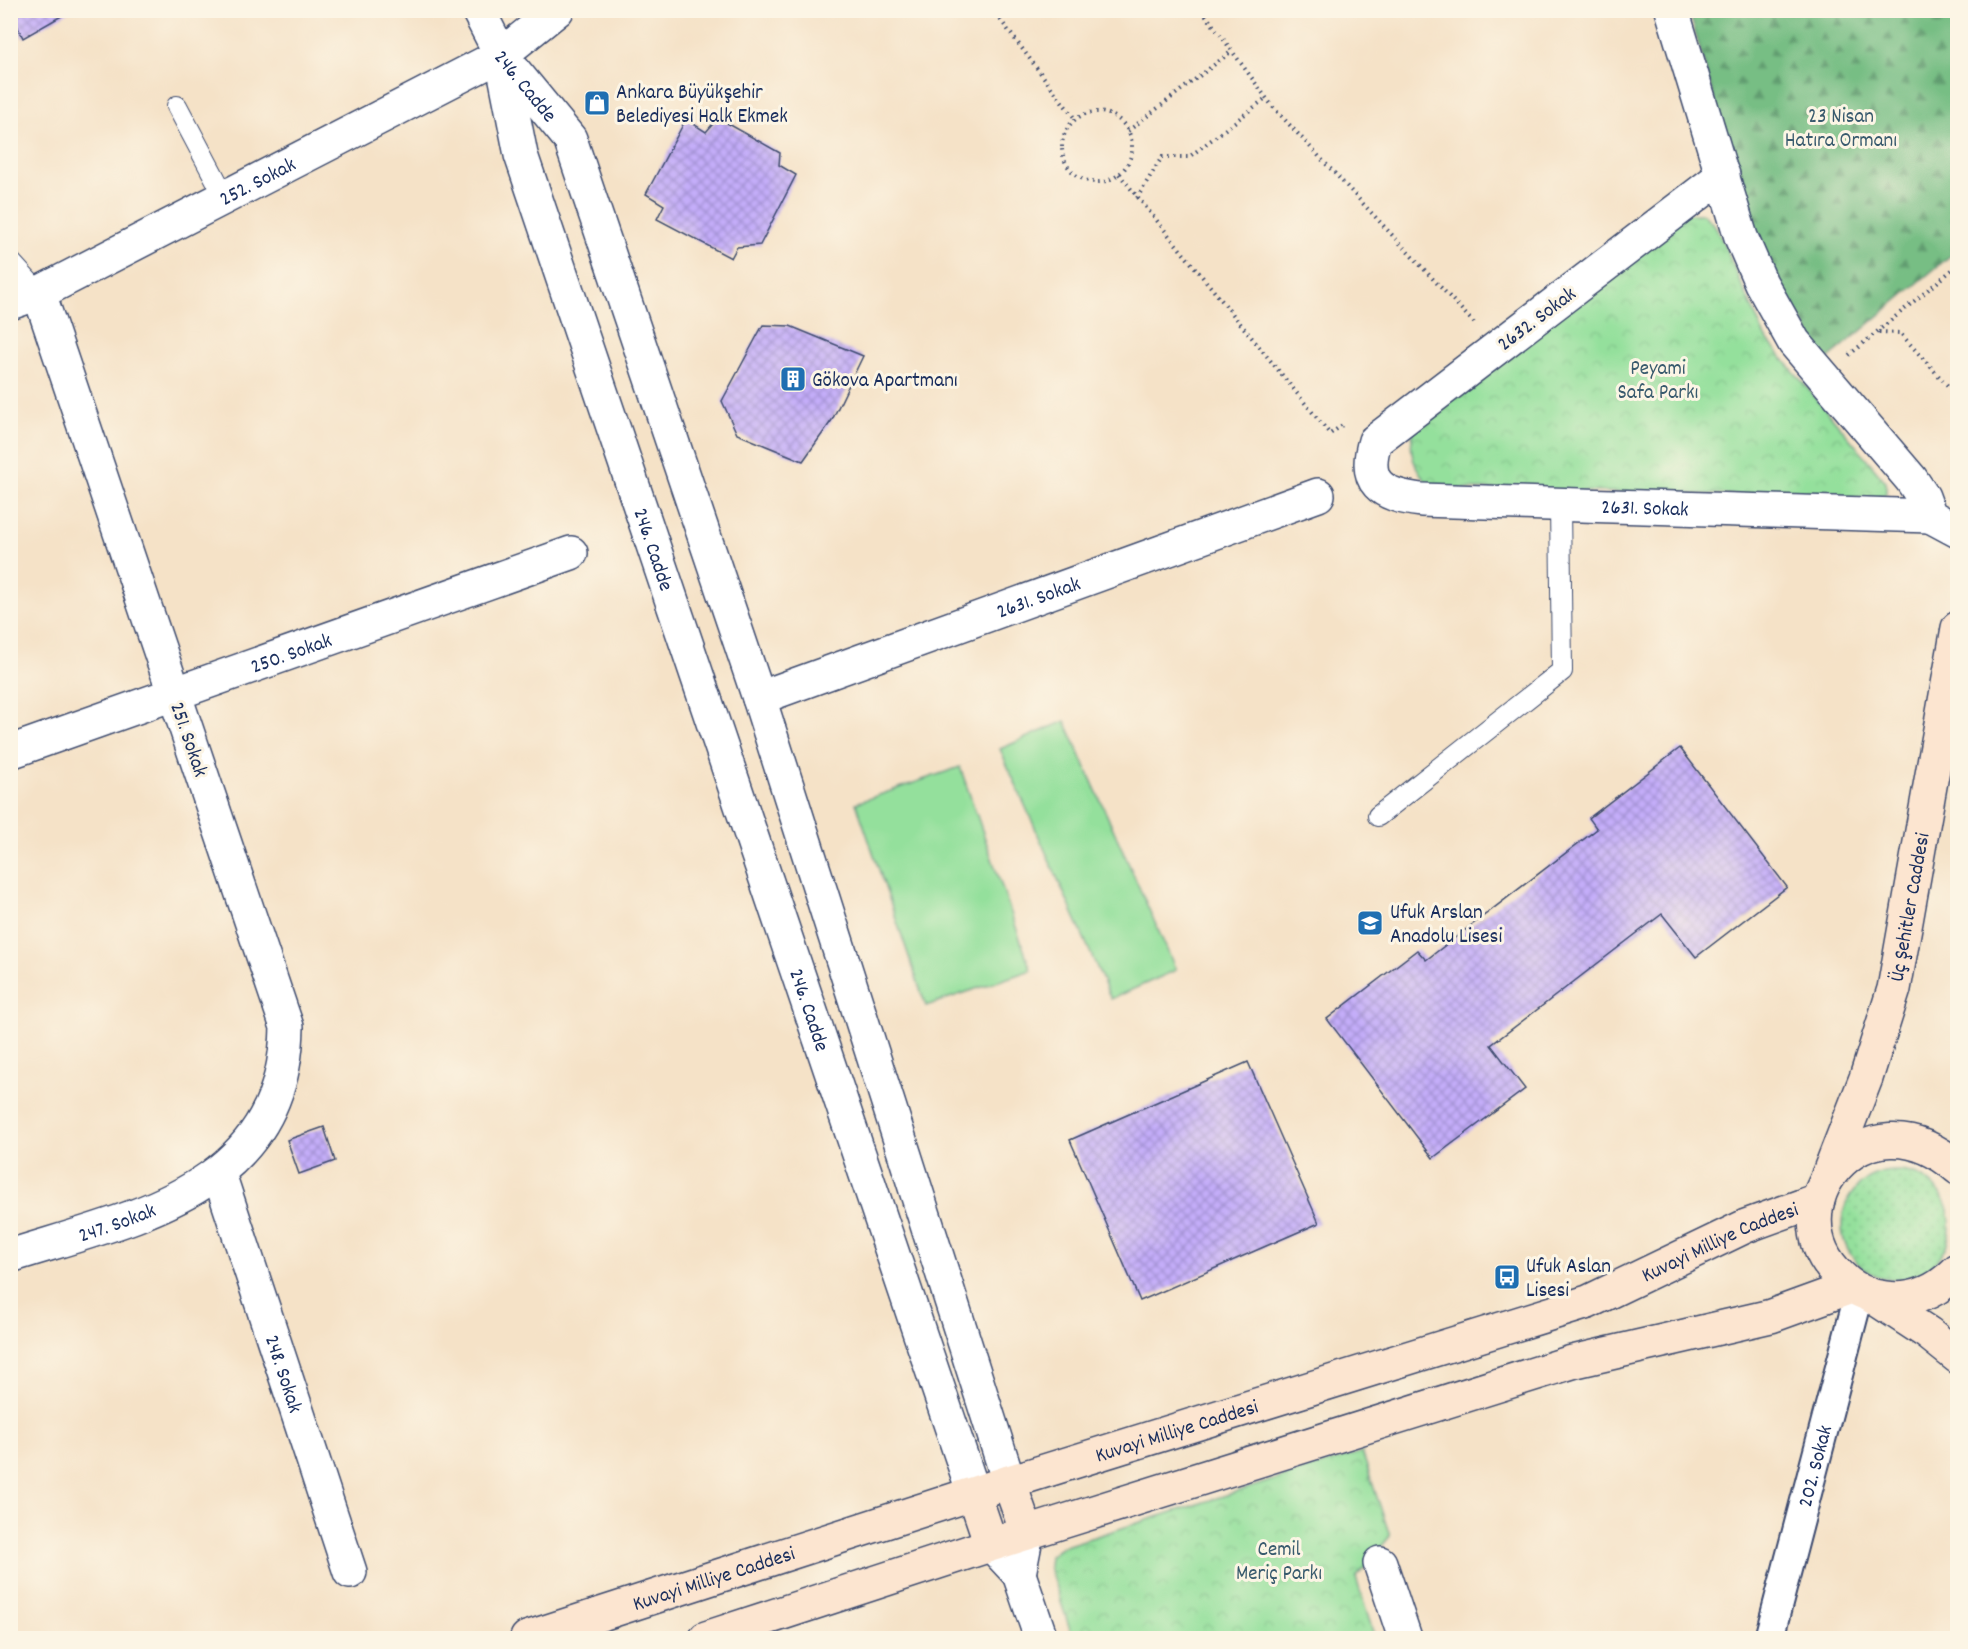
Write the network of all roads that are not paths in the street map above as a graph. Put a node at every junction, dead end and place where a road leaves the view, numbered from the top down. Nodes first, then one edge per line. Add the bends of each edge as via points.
1 (478, 10) edge
2 (557, 10) edge
3 (1672, 10) edge
4 (501, 55) junction
5 (177, 106) dead end
6 (1723, 175) junction
7 (225, 197) junction
8 (10, 261) edge
9 (25, 298) edge
10 (1370, 473) joint
11 (1318, 495) dead end
12 (1560, 504) junction
13 (1944, 524) edge
14 (571, 553) dead end
15 (1958, 628) edge
16 (174, 694) junction
17 (759, 698) junction
18 (10, 752) edge
19 (1378, 816) dead end
20 (1958, 1168) edge
21 (219, 1174) junction
22 (1822, 1189) junction
23 (10, 1256) edge
24 (1958, 1270) edge
25 (1861, 1291) junction
26 (1958, 1356) edge
27 (1009, 1482) junction
28 (974, 1494) junction
29 (1027, 1533) junction
30 (992, 1544) junction
31 (1380, 1563) dead end
32 (350, 1572) dead end
33 (1019, 1574) junction
34 (527, 1638) edge
35 (706, 1638) edge
36 (1041, 1638) edge
37 (1405, 1638) edge
38 (1769, 1638) edge

1 - 4 street
2 - 4 street
3 - 6 street
4 - 7 street, 252. Sokak
4 - 17 street, 246. Cadde via 570,139
4 - 28 street, 246. Cadde via 521,155
5 - 7 lane
6 - 10 street, 2632. Sokak via 1375,441
6 - 13 street via 1741,237 1794,342 1911,479
7 - 9 street, 252. Sokak
8 - 9 lane
9 - 16 street, 251. Sokak
10 - 12 street, 2631. Sokak via 1377,484 1399,497
11 - 17 street, 2631. Sokak
12 - 13 street, 2631. Sokak
12 - 19 lane via 1562,671
14 - 16 street, 250. Sokak
15 - 22 main road, Üç Şehitler Caddesi via 1894,989 1866,1078
16 - 18 street, 250. Sokak
16 - 21 street, 251. Sokak via 287,1027 279,1085 267,1112
17 - 27 street, 246. Cadde
20 - 22 main road via 1939,1151 1916,1142 1890,1140 1858,1149 1844,1158
21 - 23 street, 247. Sokak via 183,1197 130,1218
21 - 32 street, 248. Sokak
22 - 25 main road, Üç Şehitler Caddesi via 1815,1225 1821,1249 1833,1270
22 - 27 main road, Kuvayi Milliye Caddesi via 1588,1302
24 - 25 main road via 1924,1295 1899,1300
25 - 26 main road, Üç Şehitler Caddesi
25 - 29 main road via 1572,1362
25 - 38 street, 202. Sokak
27 - 28 main road, Kuvayi Milliye Caddesi
27 - 29 main road
28 - 30 main road
28 - 34 main road, Kuvayi Milliye Caddesi
29 - 30 main road
29 - 33 street
30 - 33 street
30 - 35 main road
31 - 37 street
33 - 36 street

